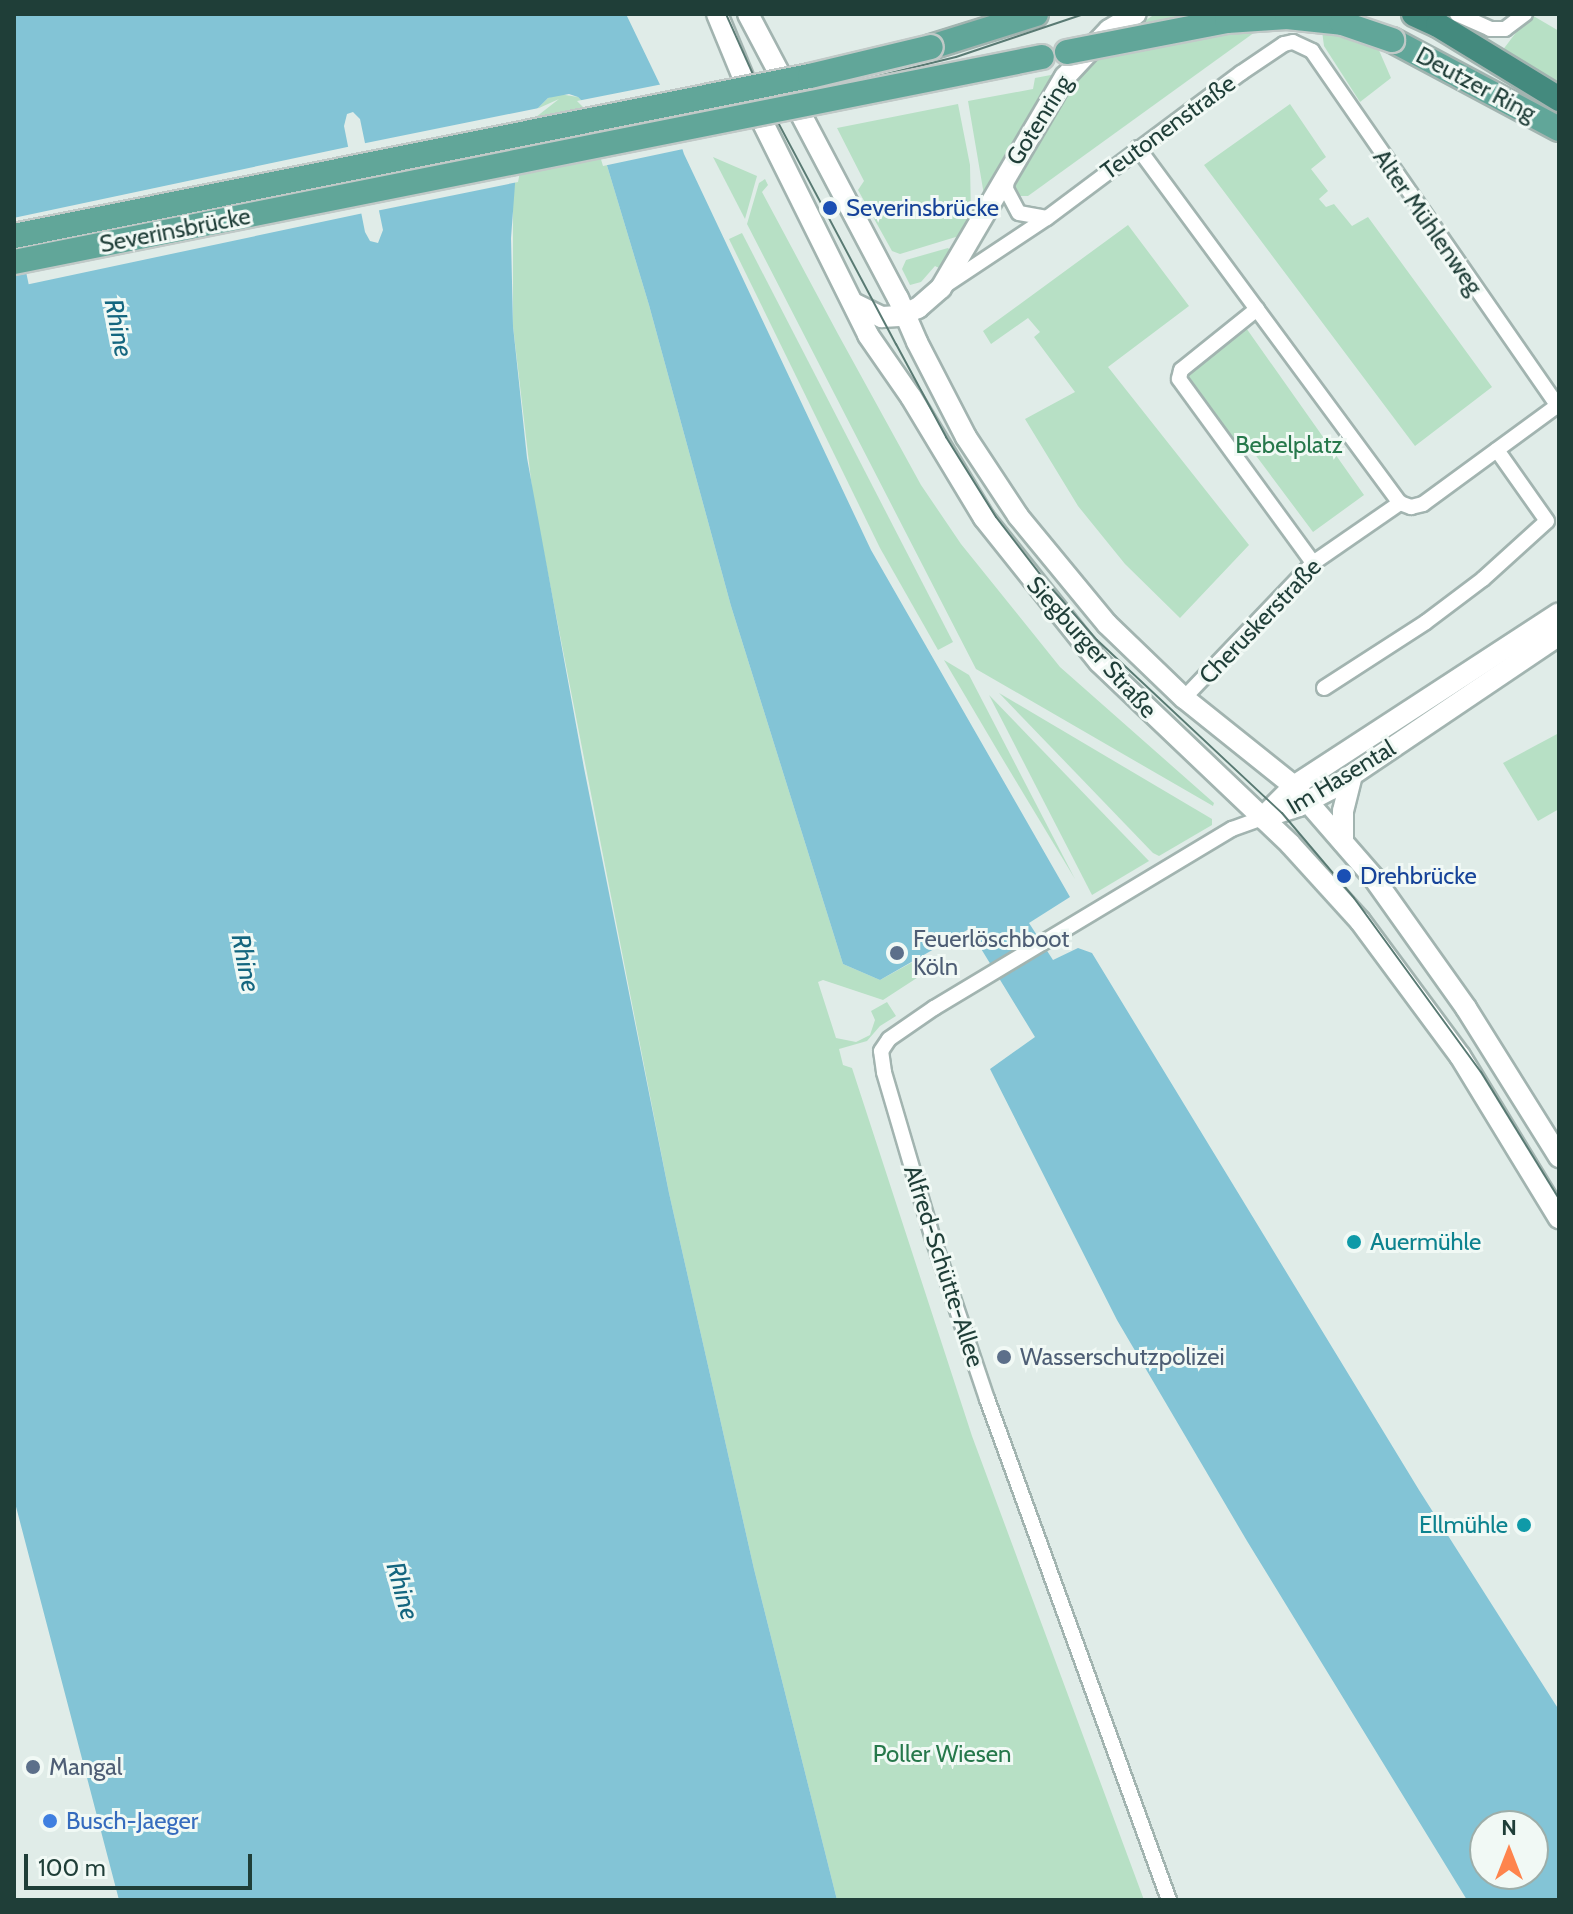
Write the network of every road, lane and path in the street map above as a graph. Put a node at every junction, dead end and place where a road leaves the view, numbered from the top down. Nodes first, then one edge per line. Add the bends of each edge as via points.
1 (717, 14) edge
2 (748, 14) edge
3 (1036, 14) edge
4 (1414, 14) edge
5 (1457, 14) edge
6 (1525, 14) edge
7 (1127, 19) edge
8 (1293, 42) joint
9 (1042, 57) joint
10 (1559, 99) edge
11 (1559, 129) edge
12 (1138, 148) junction
13 (1007, 172) junction
14 (1047, 218) junction
15 (14, 236) edge
16 (14, 262) edge
17 (941, 288) junction
18 (855, 304) junction
19 (1257, 309) junction
20 (912, 311) junction
21 (1558, 407) edge
22 (1497, 450) junction
23 (1400, 503) junction
24 (1313, 563) junction
25 (1559, 613) edge
26 (1559, 635) edge
27 (1324, 688) dead end
28 (1184, 698) junction
29 (1352, 775) junction
30 (1294, 786) junction
31 (1312, 799) junction
32 (1262, 818) junction
33 (1343, 842) junction
34 (1559, 1157) edge
35 (1559, 1218) edge
36 (1169, 1900) edge

1 - 18 main road, Siegburger Straße via 770,138
2 - 20 main road, Siegburger Straße
3 - 15 main road, Severinsbrücke, bridge via 931,47 810,76
4 - 10 highway, Deutzer Ring
5 - 6 street via 1490,29 1505,29
7 - 13 main road, Gotenring via 1074,65
8 - 12 street, Teutonenstraße
8 - 21 street, Alter Mühlenweg via 1312,51
9 - 11 main road, Deutzer Ring, bridge via 1227,21 1287,17 1342,23 1442,64
9 - 16 main road, Severinsbrücke, bridge
12 - 14 street, Teutonenstraße
12 - 19 street
13 - 14 street via 1006,189 1019,213
13 - 17 main road, Gotenring
14 - 17 street, Teutonenstraße
17 - 20 main road, Teutonenstraße
18 - 20 main road via 882,317
18 - 32 main road, Siegburger Straße via 868,335 984,518 1026,574 1099,662
19 - 23 street
19 - 24 street via 1181,370 1179,379
20 - 28 main road, Siegburger Straße via 917,342 966,437 1018,516 1107,624
21 - 22 street, Cheruskerstraße
22 - 23 street, Cheruskerstraße via 1423,504
22 - 27 street via 1547,521 1426,622
23 - 24 street, Cheruskerstraße
24 - 28 street, Cheruskerstraße
25 - 30 main road, Im Hasental
26 - 29 main road, Im Hasental
28 - 30 main road, Siegburger Straße
29 - 31 main road, Im Hasental
29 - 33 main road via 1343,811
30 - 31 main road, Siegburger Straße
30 - 32 main road, Im Hasental
31 - 32 main road, Im Hasental
31 - 33 main road, Siegburger Straße
32 - 35 main road, Siegburger Straße via 1360,921 1408,983 1460,1056
32 - 36 street, Alfred-Schütte-Allee via 1232,829 945,1001 889,1039 881,1051 933,1239 1018,1490
33 - 34 main road, Siegburger Straße via 1466,1008

